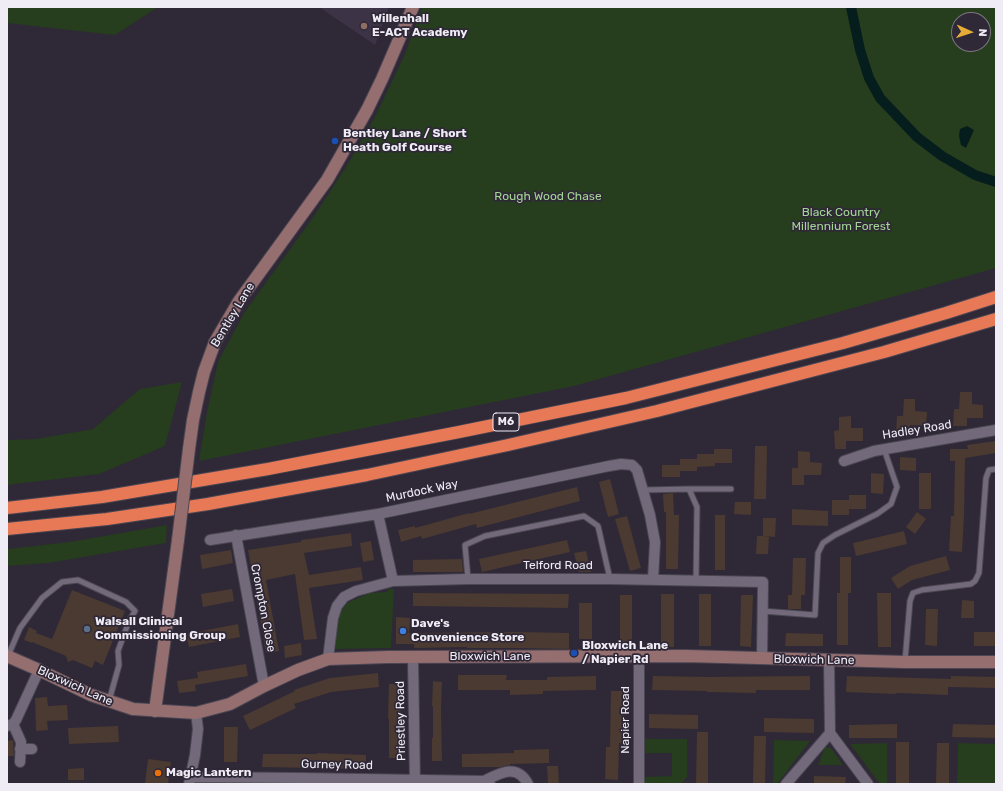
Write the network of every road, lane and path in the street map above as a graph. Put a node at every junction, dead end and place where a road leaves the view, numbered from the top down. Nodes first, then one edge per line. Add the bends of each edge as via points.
1 (413, 7) edge
2 (996, 297) edge
3 (996, 319) edge
4 (996, 430) edge
5 (884, 449) junction
6 (844, 461) dead end
7 (996, 469) edge
8 (689, 489) junction
9 (731, 489) dead end
10 (643, 490) junction
11 (7, 508) edge
12 (378, 514) junction
13 (7, 529) edge
14 (236, 535) junction
15 (210, 540) dead end
16 (468, 579) junction
17 (610, 579) junction
18 (653, 580) junction
19 (696, 580) junction
20 (393, 582) junction
21 (762, 611) junction
22 (7, 656) edge
23 (639, 657) junction
24 (413, 658) junction
25 (762, 658) junction
26 (328, 659) junction
27 (829, 660) junction
28 (905, 662) junction
29 (996, 662) edge
30 (39, 670) junction
31 (264, 686) junction
32 (109, 701) junction
33 (155, 710) junction
34 (196, 713) junction
35 (10, 725) edge
36 (830, 733) junction
37 (20, 749) junction
38 (32, 749) dead end
39 (20, 762) dead end
40 (190, 781) edge
41 (300, 781) edge
42 (415, 782) edge
43 (487, 782) edge
44 (528, 784) edge
45 (640, 784) edge
46 (786, 784) edge
47 (868, 784) edge

1 - 33 street, Bentley Lane, bridge via 380,82 327,180 239,301 215,342 204,372 193,420
2 - 11 highway, M6 via 842,343 626,398 268,469 102,497
3 - 13 highway, M6 via 884,352 657,411 367,475 208,504 107,519
4 - 5 street, Hadley Road
5 - 6 street, Hadley Road
5 - 21 lane via 897,487 891,504 823,543 818,553 815,615
7 - 28 lane via 989,470 986,478 979,573 971,584 913,593 910,601
8 - 9 lane
8 - 10 lane
8 - 19 lane via 697,508
10 - 12 street, Murdock Way via 637,470 632,465 621,464
10 - 18 street via 655,542
12 - 14 street, Murdock Way
12 - 20 street
14 - 15 street, Murdock Way
14 - 31 street, Crompton Close
16 - 17 street, Telford Road
16 - 17 lane via 465,545 485,536 584,516 598,526
16 - 20 street, Telford Road
17 - 18 street, Telford Road
18 - 19 street, Telford Road
19 - 21 street, Telford Road via 763,582
20 - 26 street, Telford Road via 356,591 344,597 337,606 333,618
21 - 25 street, Telford Road
22 - 30 street, Bloxwich Lane
22 - 32 lane via 20,628 42,598 62,582 84,582 126,602 135,611 118,651 119,665
23 - 24 street, Bloxwich Lane
23 - 25 street, Bloxwich Lane
23 - 45 street, Napier Road
24 - 26 street, Bloxwich Lane
24 - 42 street, Priestley Road
25 - 27 street, Bloxwich Lane
26 - 31 street, Bloxwich Lane
27 - 28 street, Bloxwich Lane
27 - 36 street
28 - 29 street, Bloxwich Lane
30 - 32 street, Bloxwich Lane
30 - 35 street via 16,720
31 - 34 street, Bloxwich Lane via 230,704
32 - 33 street, Bloxwich Lane via 133,709
33 - 34 street, Bloxwich Lane
34 - 40 street via 198,729
35 - 37 street via 21,742
36 - 46 street
36 - 47 street
37 - 38 street
37 - 39 street
40 - 41 street, Gurney Road
41 - 42 street, Gurney Road
42 - 43 street, Gurney Road
43 - 44 street, Gurney Road via 501,772 513,771 524,777

